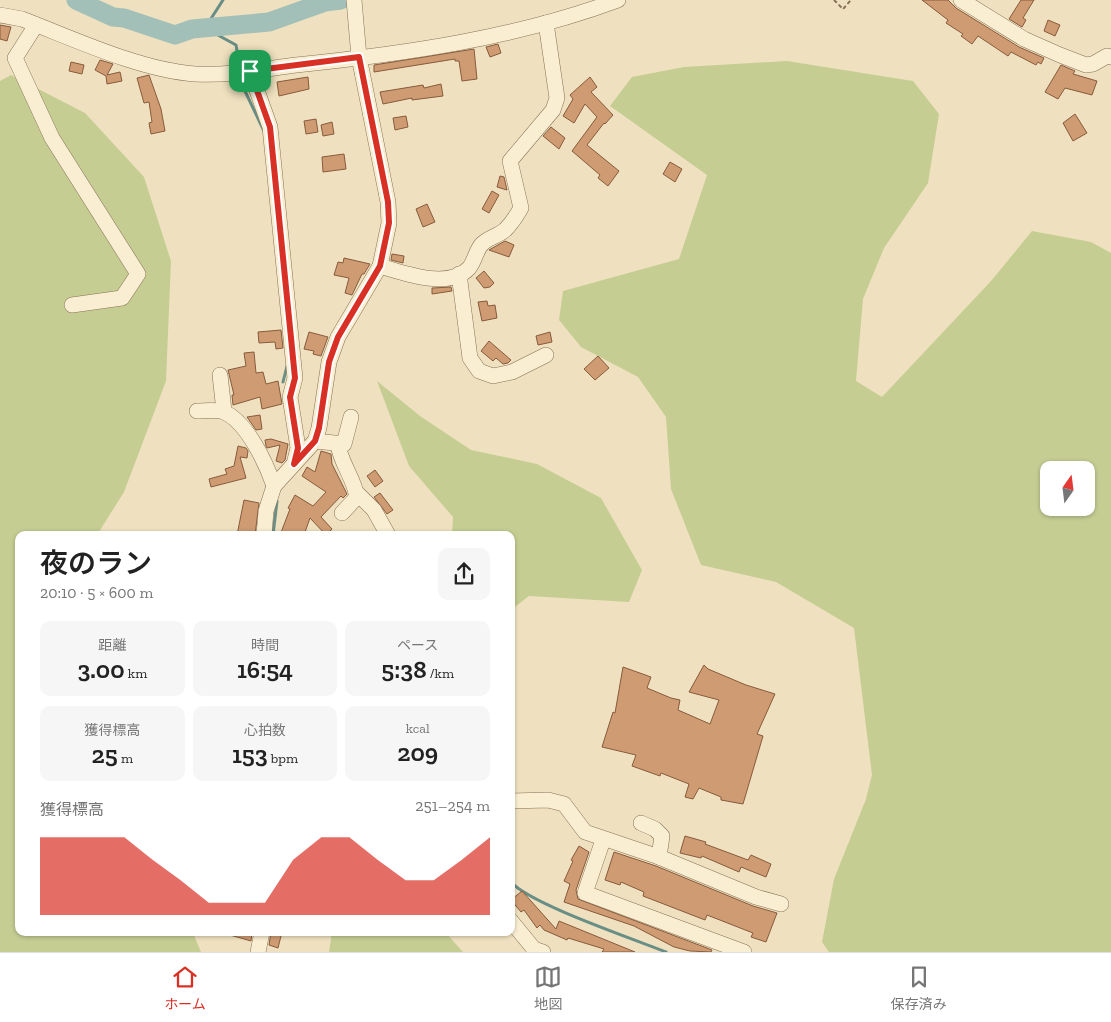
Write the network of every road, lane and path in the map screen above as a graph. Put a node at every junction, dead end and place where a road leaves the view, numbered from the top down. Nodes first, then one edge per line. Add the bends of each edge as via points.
1 (354, 0) edge
2 (618, 0) edge
3 (834, 0) edge
4 (852, 0) edge
5 (961, 0) edge
6 (0, 14) edge
7 (546, 23) junction
8 (36, 24) junction
9 (359, 57) junction
10 (1111, 57) edge
11 (250, 71) junction
12 (380, 266) junction
13 (459, 274) junction
14 (72, 306) dead end
15 (546, 355) dead end
16 (220, 375) dead end
17 (197, 411) dead end
18 (224, 411) junction
19 (351, 417) dead end
20 (315, 441) junction
21 (338, 444) junction
22 (294, 464) junction
23 (274, 486) junction
24 (356, 492) junction
25 (342, 513) dead end
26 (264, 531) edge
27 (386, 531) edge
28 (515, 801) edge
29 (641, 823) dead end
30 (603, 840) junction
31 (658, 857) junction
32 (781, 904) dead end
33 (515, 926) edge
34 (261, 936) edge
35 (258, 952) edge
36 (543, 952) edge
37 (744, 952) edge

1 - 9 street
2 - 7 street
3 - 4 path via 843,9
5 - 10 street via 1024,39 1086,65
6 - 8 street
7 - 9 street via 430,47
7 - 13 street via 557,98 553,110 510,160 521,208 504,231 491,236 480,246 470,267
8 - 11 street via 161,68 196,74
8 - 14 street via 15,58 52,138 138,274 122,298
9 - 11 street
9 - 12 street via 388,202 389,223
11 - 22 street via 270,127 295,378 290,397 298,448
12 - 13 street via 422,278
12 - 20 street via 338,337 329,362
13 - 15 street via 470,358 479,371 494,376 512,372
16 - 18 street
17 - 18 street
18 - 23 street via 239,423 252,441
19 - 21 street via 344,444
20 - 21 street
20 - 22 street
21 - 24 street
22 - 23 street
23 - 26 street via 266,511
24 - 25 street via 357,497
24 - 27 street via 374,510
28 - 30 street via 548,800 564,804 585,832
29 - 31 street via 655,828 662,836
30 - 31 street
30 - 37 street via 585,893
31 - 32 street
33 - 36 street via 534,949
34 - 35 street

